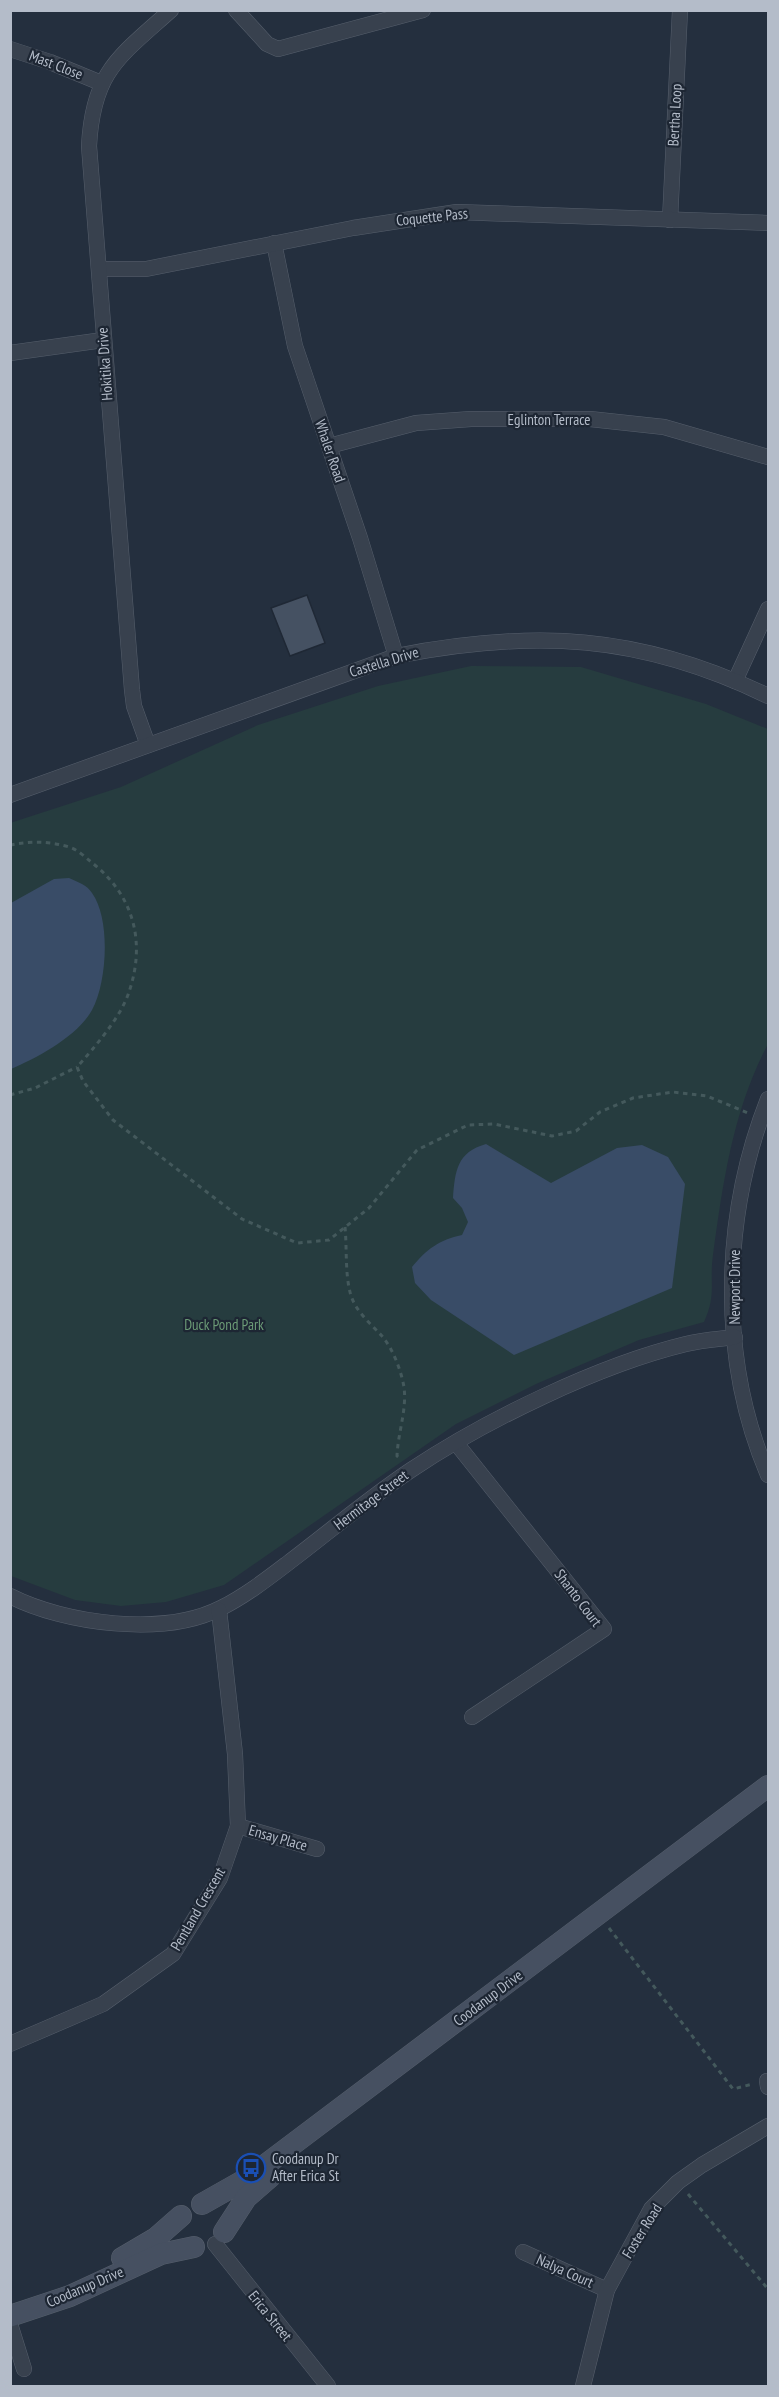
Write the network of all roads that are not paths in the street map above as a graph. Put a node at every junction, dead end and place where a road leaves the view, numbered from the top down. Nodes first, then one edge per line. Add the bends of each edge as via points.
1 (171, 10) edge
2 (236, 10) edge
3 (423, 10) edge
4 (680, 10) edge
5 (10, 49) edge
6 (101, 83) junction
7 (670, 220) junction
8 (768, 223) edge
9 (274, 243) junction
10 (100, 269) junction
11 (103, 340) junction
12 (10, 353) edge
13 (328, 446) junction
14 (768, 457) edge
15 (768, 609) edge
16 (396, 656) junction
17 (735, 681) junction
18 (768, 696) edge
19 (148, 745) junction
20 (10, 795) edge
21 (768, 1099) edge
22 (735, 1337) junction
23 (456, 1443) junction
24 (768, 1475) edge
25 (10, 1596) edge
26 (219, 1610) junction
27 (472, 1717) dead end
28 (768, 1786) edge
29 (768, 1801) edge
30 (238, 1826) junction
31 (317, 1849) dead end
32 (10, 2044) edge
33 (768, 2126) edge
34 (202, 2204) junction
35 (181, 2216) junction
36 (219, 2238) junction
37 (194, 2247) junction
38 (523, 2252) dead end
39 (607, 2290) junction
40 (10, 2304) edge
41 (10, 2316) edge
42 (10, 2324) edge
43 (24, 2369) dead end
44 (328, 2386) edge
45 (583, 2386) edge

1 - 6 street, Hokitika Drive via 114,62
2 - 3 street via 267,44 278,50
4 - 7 street, Bertha Loop
5 - 6 street, Mast Close
6 - 10 street, Hokitika Drive via 93,103 89,146
7 - 8 street, Coquette Pass
7 - 9 street, Coquette Pass via 457,213
9 - 10 street, Coquette Pass via 146,269
9 - 13 street, Whaler Road via 295,346
10 - 11 street, Hokitika Drive
11 - 12 street
11 - 19 street, Hokitika Drive via 132,690
13 - 14 street, Eglinton Terrace via 416,423 590,419 664,426
13 - 16 street, Whaler Road
15 - 17 street
16 - 17 street, Castella Drive via 528,638 580,641 669,657
16 - 19 street, Castella Drive
17 - 18 street, Castella Drive
19 - 20 street, Castella Drive
21 - 22 street, Newport Drive via 738,1209 733,1264
22 - 23 street, Hermitage Street via 688,1343 629,1362 544,1397
22 - 24 street, Newport Drive via 743,1393
23 - 26 street, Hermitage Street via 411,1470
23 - 27 street, Shanto Court via 604,1629
25 - 26 street, Hermitage Street via 37,1610 117,1626 179,1620
26 - 30 street, Pentland Crescent via 235,1754
28 - 34 main road, Coodanup Drive via 248,2178
29 - 36 main road, Coodanup Drive via 260,2185 246,2198
30 - 31 street, Ensay Place
30 - 32 street, Pentland Crescent via 220,1878 173,1954 103,2004
33 - 39 street, Foster Road via 678,2182 651,2209
34 - 35 main road via 192,2206
34 - 36 main road via 219,2211 223,2218
35 - 37 main road via 180,2231 187,2244
35 - 40 main road, Coodanup Drive via 133,2253
36 - 37 main road via 201,2249
36 - 44 street, Erica Street
37 - 41 main road, Coodanup Drive via 161,2254 70,2296
38 - 39 street, Nalya Court
39 - 45 street, Foster Road
42 - 43 street

